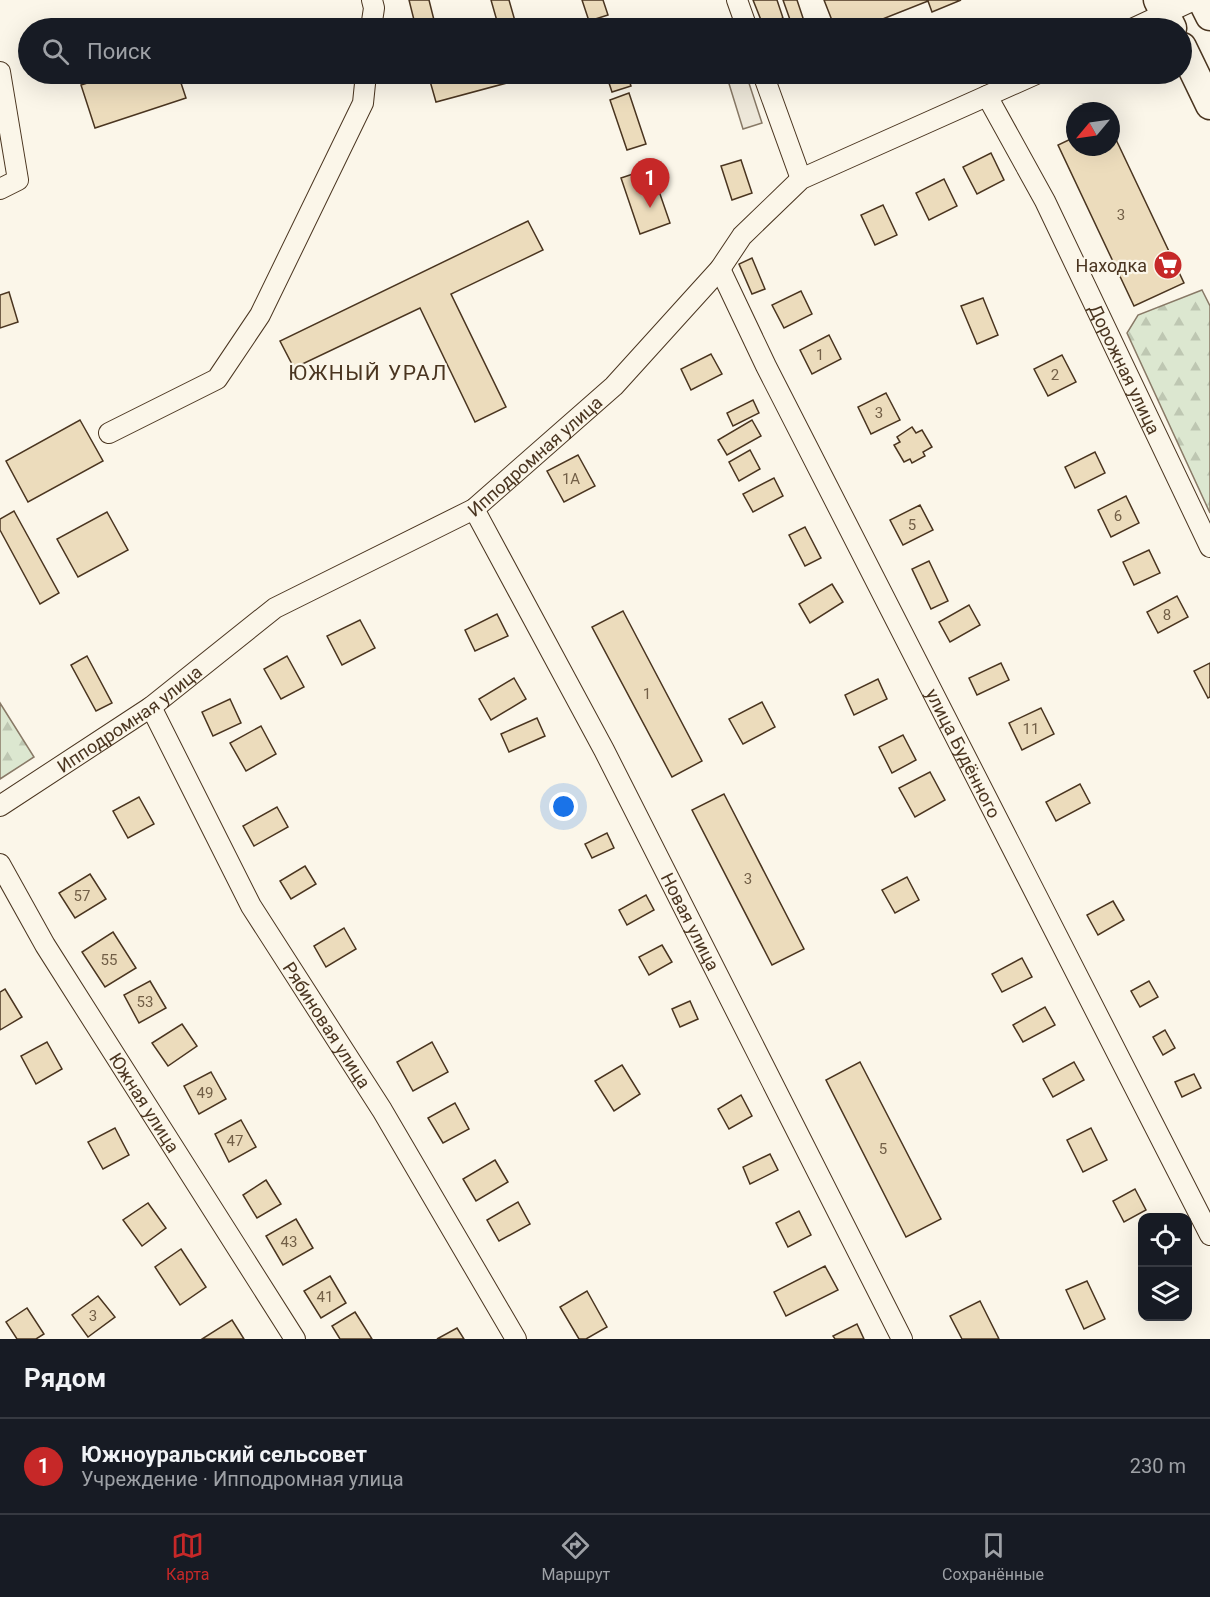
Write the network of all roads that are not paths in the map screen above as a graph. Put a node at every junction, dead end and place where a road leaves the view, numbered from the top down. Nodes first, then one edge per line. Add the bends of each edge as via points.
1 (372, 0) edge
2 (737, 0) edge
3 (1194, 0) edge
4 (1202, 0) edge
5 (1165, 14) edge
6 (1210, 16) edge
7 (372, 18) edge
8 (743, 18) edge
9 (1192, 68) edge
10 (0, 72) edge
11 (365, 84) edge
12 (767, 84) edge
13 (1014, 84) edge
14 (987, 96) junction
15 (1210, 105) edge
16 (801, 179) junction
17 (0, 189) edge
18 (720, 270) junction
19 (109, 433) dead end
20 (474, 509) junction
21 (1210, 547) edge
22 (151, 707) junction
23 (0, 806) edge
24 (0, 864) edge
25 (1210, 1235) edge
26 (295, 1339) edge
27 (516, 1339) edge
28 (902, 1339) edge

1 - 7 street
2 - 8 street
3 - 5 street
4 - 6 highway
9 - 15 highway
10 - 17 street via 18,180
11 - 19 street via 363,103 260,315 217,379
12 - 16 street
13 - 14 street, Ипподромная улица
14 - 16 street, Ипподромная улица
14 - 21 street, Дорожная улица via 1045,201
16 - 18 street, Ипподромная улица via 742,236
18 - 20 street, Ипподромная улица via 614,386
18 - 25 street, улица Будённого
20 - 22 street, Ипподромная улица via 275,608
20 - 28 street, Новая улица via 604,750
22 - 23 street, Ипподромная улица
22 - 27 street, Рябиновая улица via 251,906 382,1110
24 - 26 street, Южная улица via 45,945

